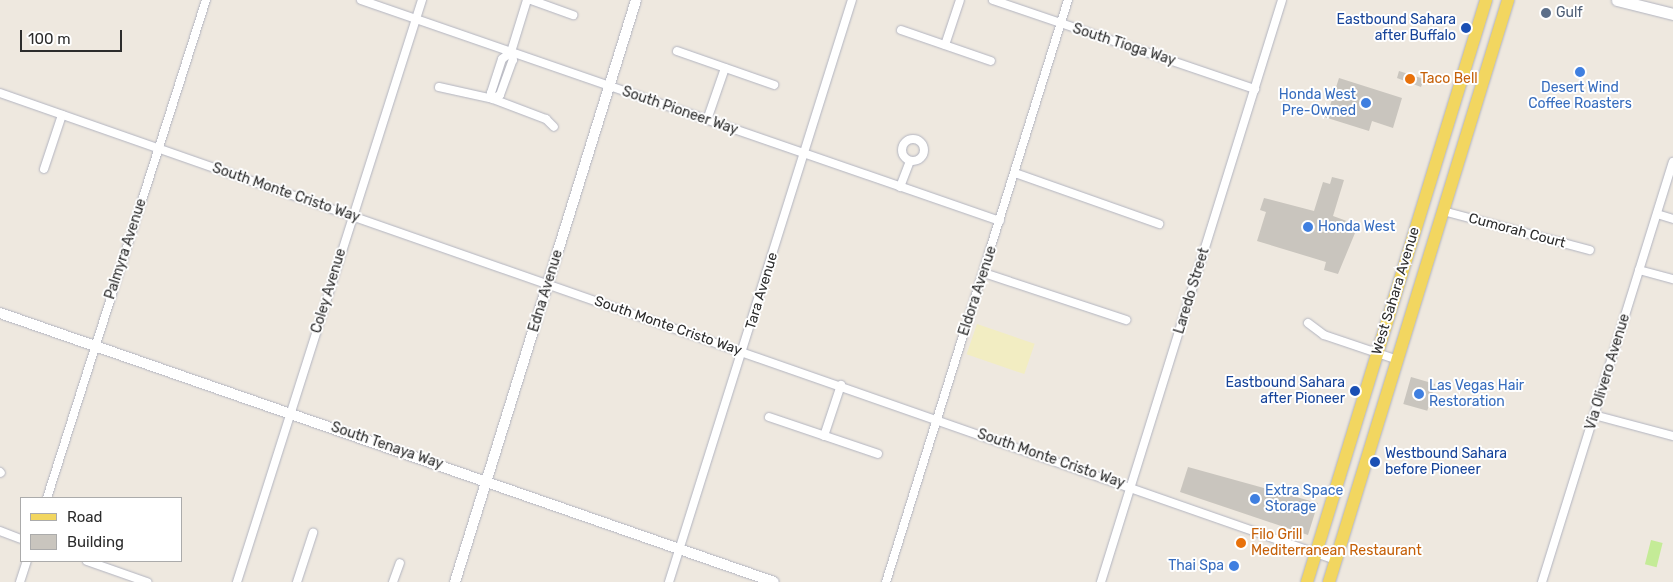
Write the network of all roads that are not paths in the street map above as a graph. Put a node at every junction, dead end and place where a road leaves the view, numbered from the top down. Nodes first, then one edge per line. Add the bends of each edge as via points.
1 (206, 0) edge
2 (361, 0) edge
3 (422, 0) edge
4 (528, 0) edge
5 (532, 0) edge
6 (636, 0) edge
7 (852, 0) edge
8 (960, 0) edge
9 (993, 0) edge
10 (1068, 0) edge
11 (1282, 0) edge
12 (1486, 0) edge
13 (1508, 0) edge
14 (1616, 0) edge
15 (1642, 3) edge
16 (1673, 14) edge
17 (573, 15) dead end
18 (416, 19) junction
19 (1061, 24) junction
20 (901, 30) dead end
21 (945, 45) junction
22 (677, 51) dead end
23 (511, 52) junction
24 (991, 61) dead end
25 (725, 68) junction
26 (774, 85) dead end
27 (610, 86) junction
28 (439, 87) dead end
29 (1255, 89) junction
30 (0, 94) edge
31 (494, 99) junction
32 (62, 115) junction
33 (707, 120) junction
34 (554, 127) dead end
35 (158, 149) junction
36 (805, 154) junction
37 (1438, 156) junction
38 (1460, 159) junction
39 (910, 161) dead end
40 (1673, 162) edge
41 (44, 168) dead end
42 (1015, 173) junction
43 (900, 187) junction
44 (1444, 211) junction
45 (1657, 214) junction
46 (352, 216) junction
47 (1673, 219) edge
48 (1000, 221) junction
49 (1159, 224) dead end
50 (1590, 250) dead end
51 (1640, 270) junction
52 (984, 273) junction
53 (1673, 279) edge
54 (548, 284) junction
55 (0, 313) edge
56 (1126, 320) dead end
57 (1308, 323) dead end
58 (96, 346) junction
59 (743, 352) junction
60 (1377, 353) junction
61 (1398, 360) junction
62 (841, 385) junction
63 (291, 413) junction
64 (1594, 415) junction
65 (769, 417) dead end
66 (937, 420) junction
67 (824, 436) junction
68 (1673, 436) edge
69 (878, 454) dead end
70 (486, 482) junction
71 (1131, 487) junction
72 (47, 497) edge
73 (0, 531) edge
74 (313, 533) dead end
75 (20, 539) edge
76 (681, 550) junction
77 (1316, 552) junction
78 (1336, 560) junction
79 (27, 562) edge
80 (90, 562) edge
81 (400, 563) dead end
82 (20, 582) edge
83 (147, 582) edge
84 (237, 582) edge
85 (297, 582) edge
86 (394, 582) edge
87 (455, 582) edge
88 (669, 582) edge
89 (774, 582) edge
90 (886, 582) edge
91 (1101, 582) edge
92 (1307, 582) edge
93 (1329, 582) edge
94 (1542, 582) edge

1 - 35 street, Palmyra Avenue
2 - 18 street, South Pioneer Way
3 - 18 street, Coley Avenue
4 - 23 street
5 - 17 street
6 - 27 street, Edna Avenue
7 - 36 street, Tara Avenue
8 - 21 street
9 - 19 street, South Tioga Way
10 - 19 street, Eldora Avenue
11 - 29 street, Laredo Street
12 - 37 main road, West Sahara Avenue
13 - 38 main road, West Sahara Avenue
14 - 15 main road
15 - 16 main road
18 - 23 street, South Pioneer Way
18 - 46 street, Coley Avenue
19 - 29 street, South Tioga Way
19 - 42 street, Eldora Avenue
20 - 21 street
21 - 24 street
22 - 25 street
23 - 27 street, South Pioneer Way
23 - 31 street via 502,59 491,92
25 - 26 street
25 - 33 street
27 - 33 street, South Pioneer Way
27 - 54 street, Edna Avenue
28 - 31 street
29 - 71 street, Laredo Street
30 - 32 street, South Monte Cristo Way
31 - 34 street via 546,119
32 - 35 street, South Monte Cristo Way
32 - 41 street
33 - 36 street, South Pioneer Way
35 - 46 street, South Monte Cristo Way
35 - 58 street, Palmyra Avenue
36 - 43 street, South Pioneer Way
36 - 59 street, Tara Avenue
37 - 38 main road
37 - 60 main road, West Sahara Avenue
38 - 44 main road, West Sahara Avenue
39 - 43 street
40 - 45 street, Via Olivero Avenue
42 - 48 street, Eldora Avenue
42 - 49 street
43 - 48 street, South Pioneer Way
44 - 50 street, Cumorah Court
44 - 61 main road, West Sahara Avenue
45 - 47 street
45 - 51 street, Via Olivero Avenue
46 - 54 street, South Monte Cristo Way
46 - 63 street, Coley Avenue
48 - 52 street, Eldora Avenue
51 - 53 street
51 - 64 street, Via Olivero Avenue
52 - 56 street
52 - 66 street, Eldora Avenue
54 - 59 street, South Monte Cristo Way
54 - 70 street, Edna Avenue
55 - 58 street, South Tenaya Way
57 - 60 street via 1324,335
58 - 63 street, South Tenaya Way
58 - 72 street, Palmyra Avenue
59 - 62 street, South Monte Cristo Way
59 - 76 street, Tara Avenue
60 - 61 street
60 - 77 main road, West Sahara Avenue
61 - 78 main road, West Sahara Avenue
62 - 66 street, South Monte Cristo Way
62 - 67 street
63 - 70 street, South Tenaya Way
63 - 84 street, Coley Avenue
64 - 68 street
64 - 94 street, Via Olivero Avenue
65 - 67 street
66 - 71 street, South Monte Cristo Way
66 - 90 street, Eldora Avenue
67 - 69 street
70 - 76 street, South Tenaya Way
70 - 87 street, Edna Avenue
71 - 77 street, South Monte Cristo Way
71 - 91 street, Laredo Street
73 - 75 street
74 - 85 street
76 - 88 street, Tara Avenue
76 - 89 street, South Tenaya Way
77 - 78 street, South Monte Cristo Way
77 - 92 main road, West Sahara Avenue
78 - 93 main road, West Sahara Avenue
79 - 82 street
80 - 83 street
81 - 86 street

